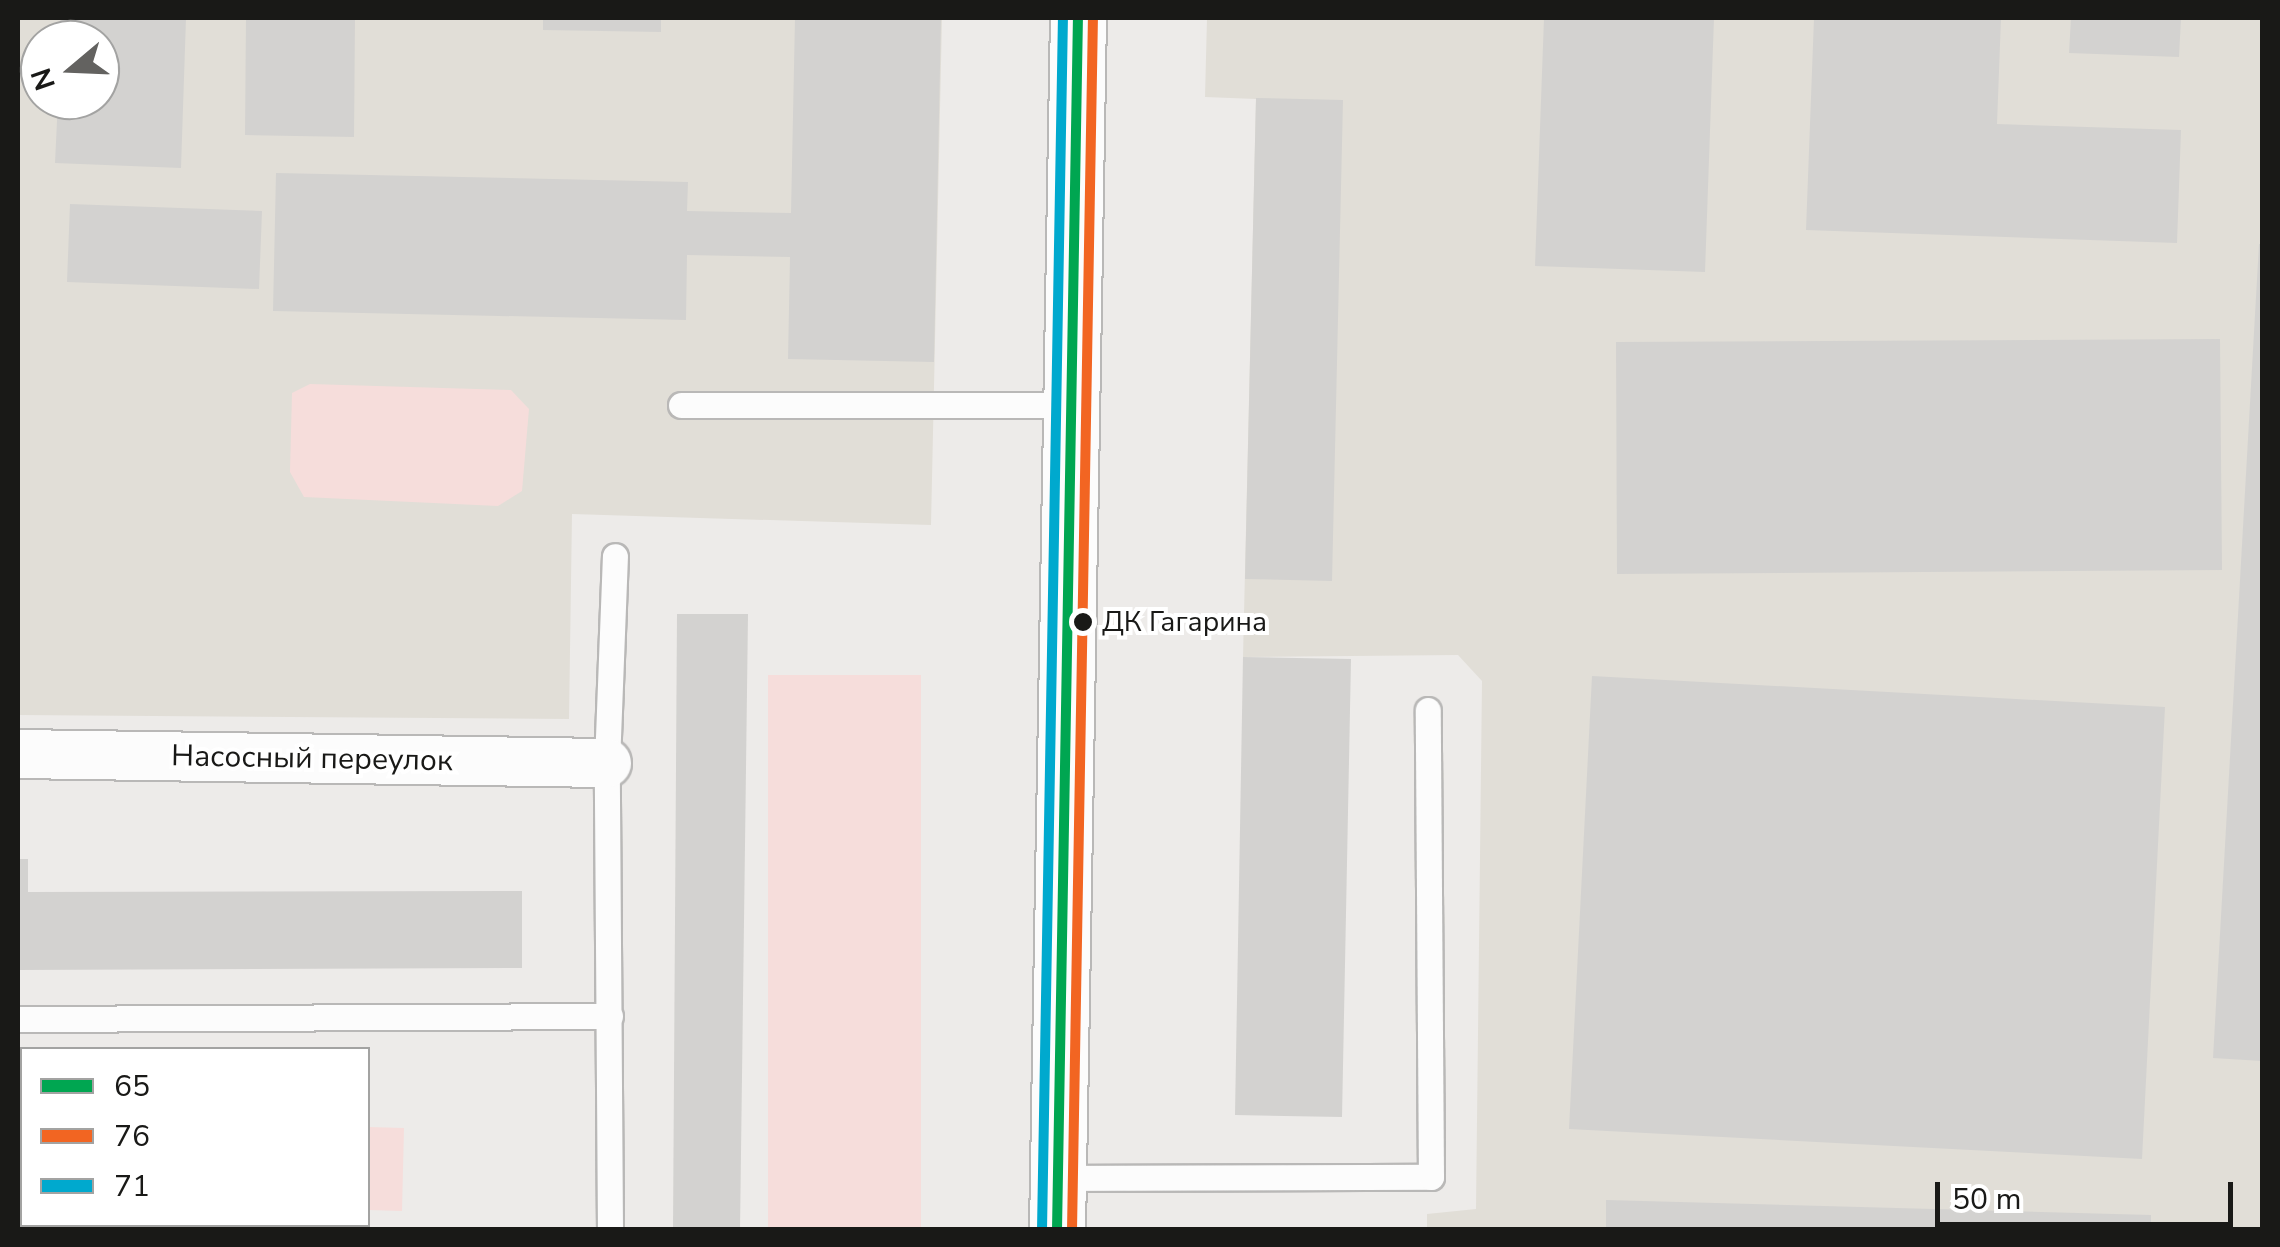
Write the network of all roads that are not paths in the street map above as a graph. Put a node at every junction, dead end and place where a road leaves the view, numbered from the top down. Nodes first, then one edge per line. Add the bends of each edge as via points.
1 (1078, 18) edge
2 (681, 405) dead end
3 (1071, 406) junction
4 (615, 556) dead end
5 (1428, 710) dead end
6 (18, 754) edge
7 (607, 763) junction
8 (610, 1016) junction
9 (18, 1019) edge
10 (1057, 1204) edge
11 (610, 1230) edge

1 - 3 main road
2 - 3 lane
3 - 10 main road
4 - 7 lane
5 - 10 lane via 1431,1176
6 - 7 street, Насосный переулок
7 - 8 lane
8 - 9 lane
8 - 11 lane

